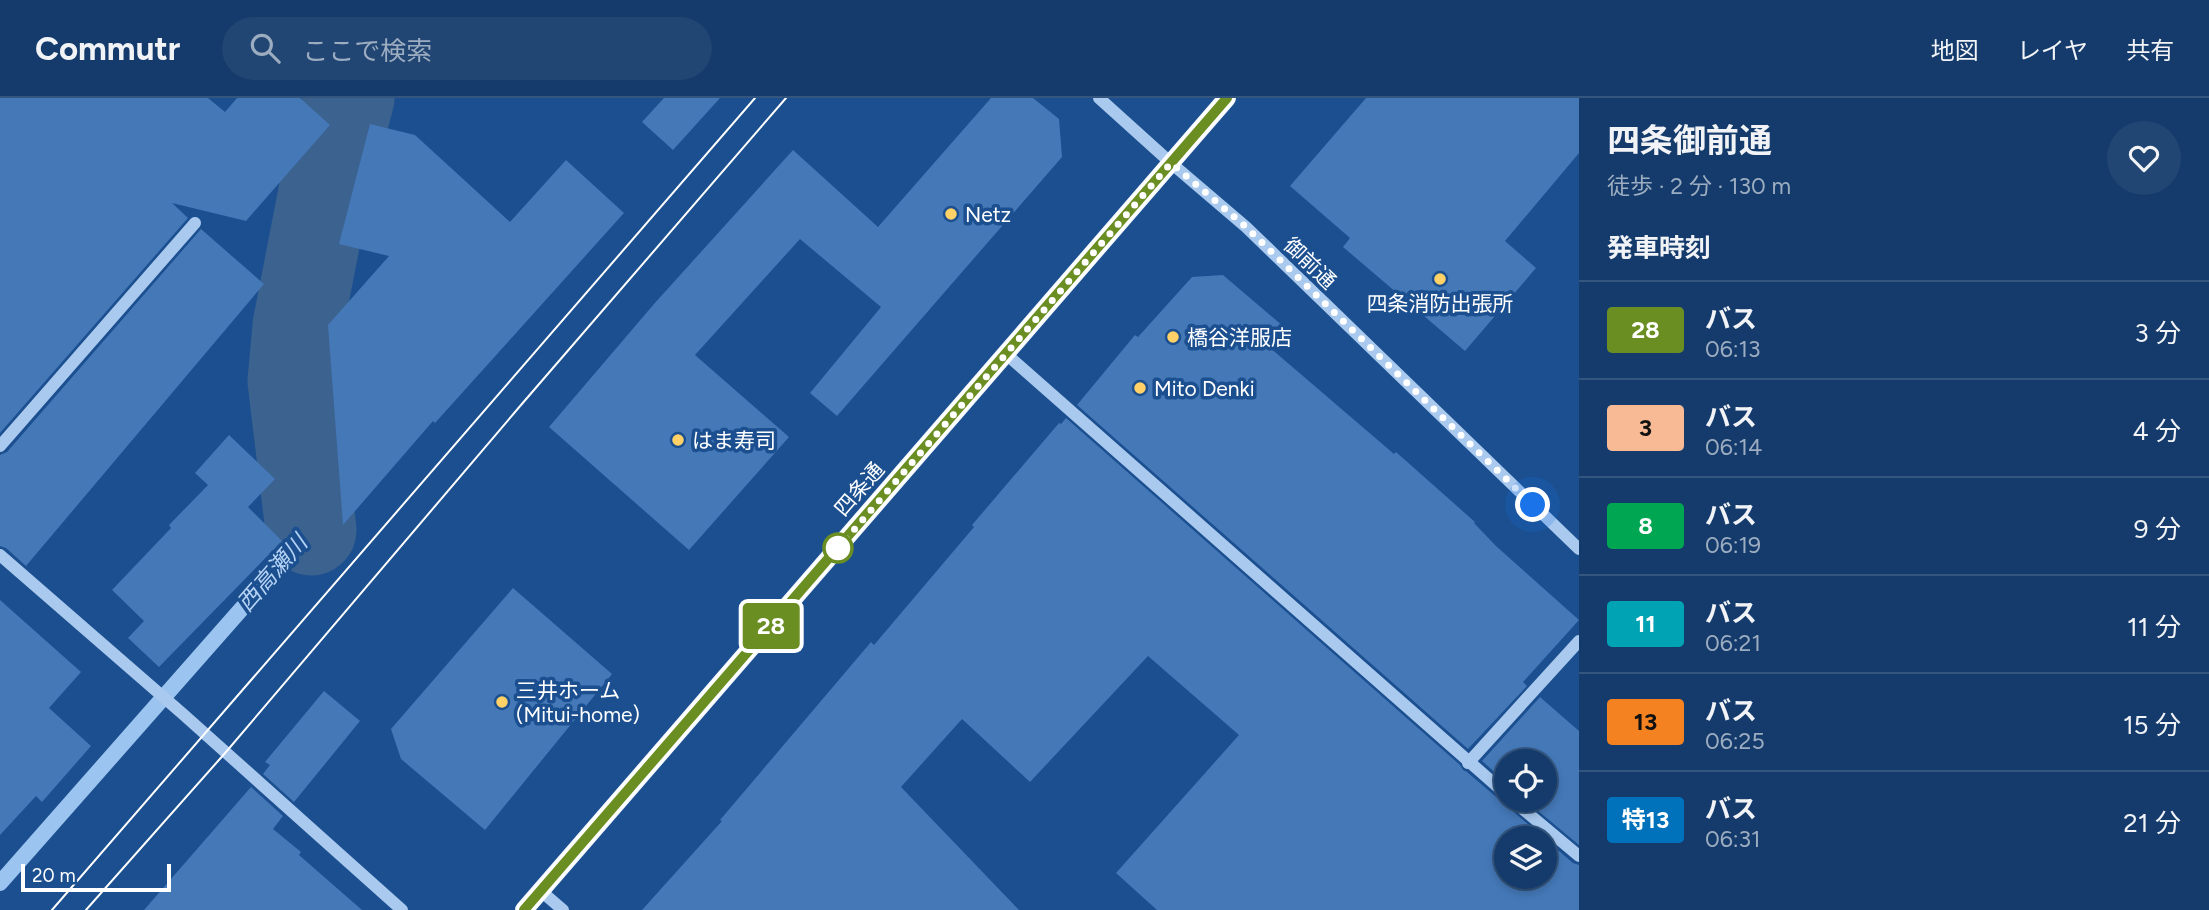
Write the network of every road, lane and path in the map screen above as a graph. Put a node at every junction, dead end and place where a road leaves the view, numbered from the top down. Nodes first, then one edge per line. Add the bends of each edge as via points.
1 (1100, 98) edge
2 (1227, 98) edge
3 (1171, 163) junction
4 (195, 223) dead end
5 (1006, 355) junction
6 (0, 446) edge
7 (1576, 540) edge
8 (0, 555) edge
9 (1579, 641) edge
10 (1468, 763) junction
11 (1494, 784) edge
12 (1526, 812) edge
13 (1579, 856) edge
14 (541, 891) junction
15 (402, 910) edge
16 (524, 910) edge
17 (563, 910) edge

1 - 3 street, 御前通
2 - 3 main road, 四条通
3 - 5 main road, 四条通
3 - 7 street, 御前通 via 1246,227
4 - 6 street
5 - 10 street
5 - 14 main road, 四条通
8 - 15 street
9 - 10 street
10 - 11 street
12 - 13 street
14 - 16 main road, 四条通
14 - 17 street

